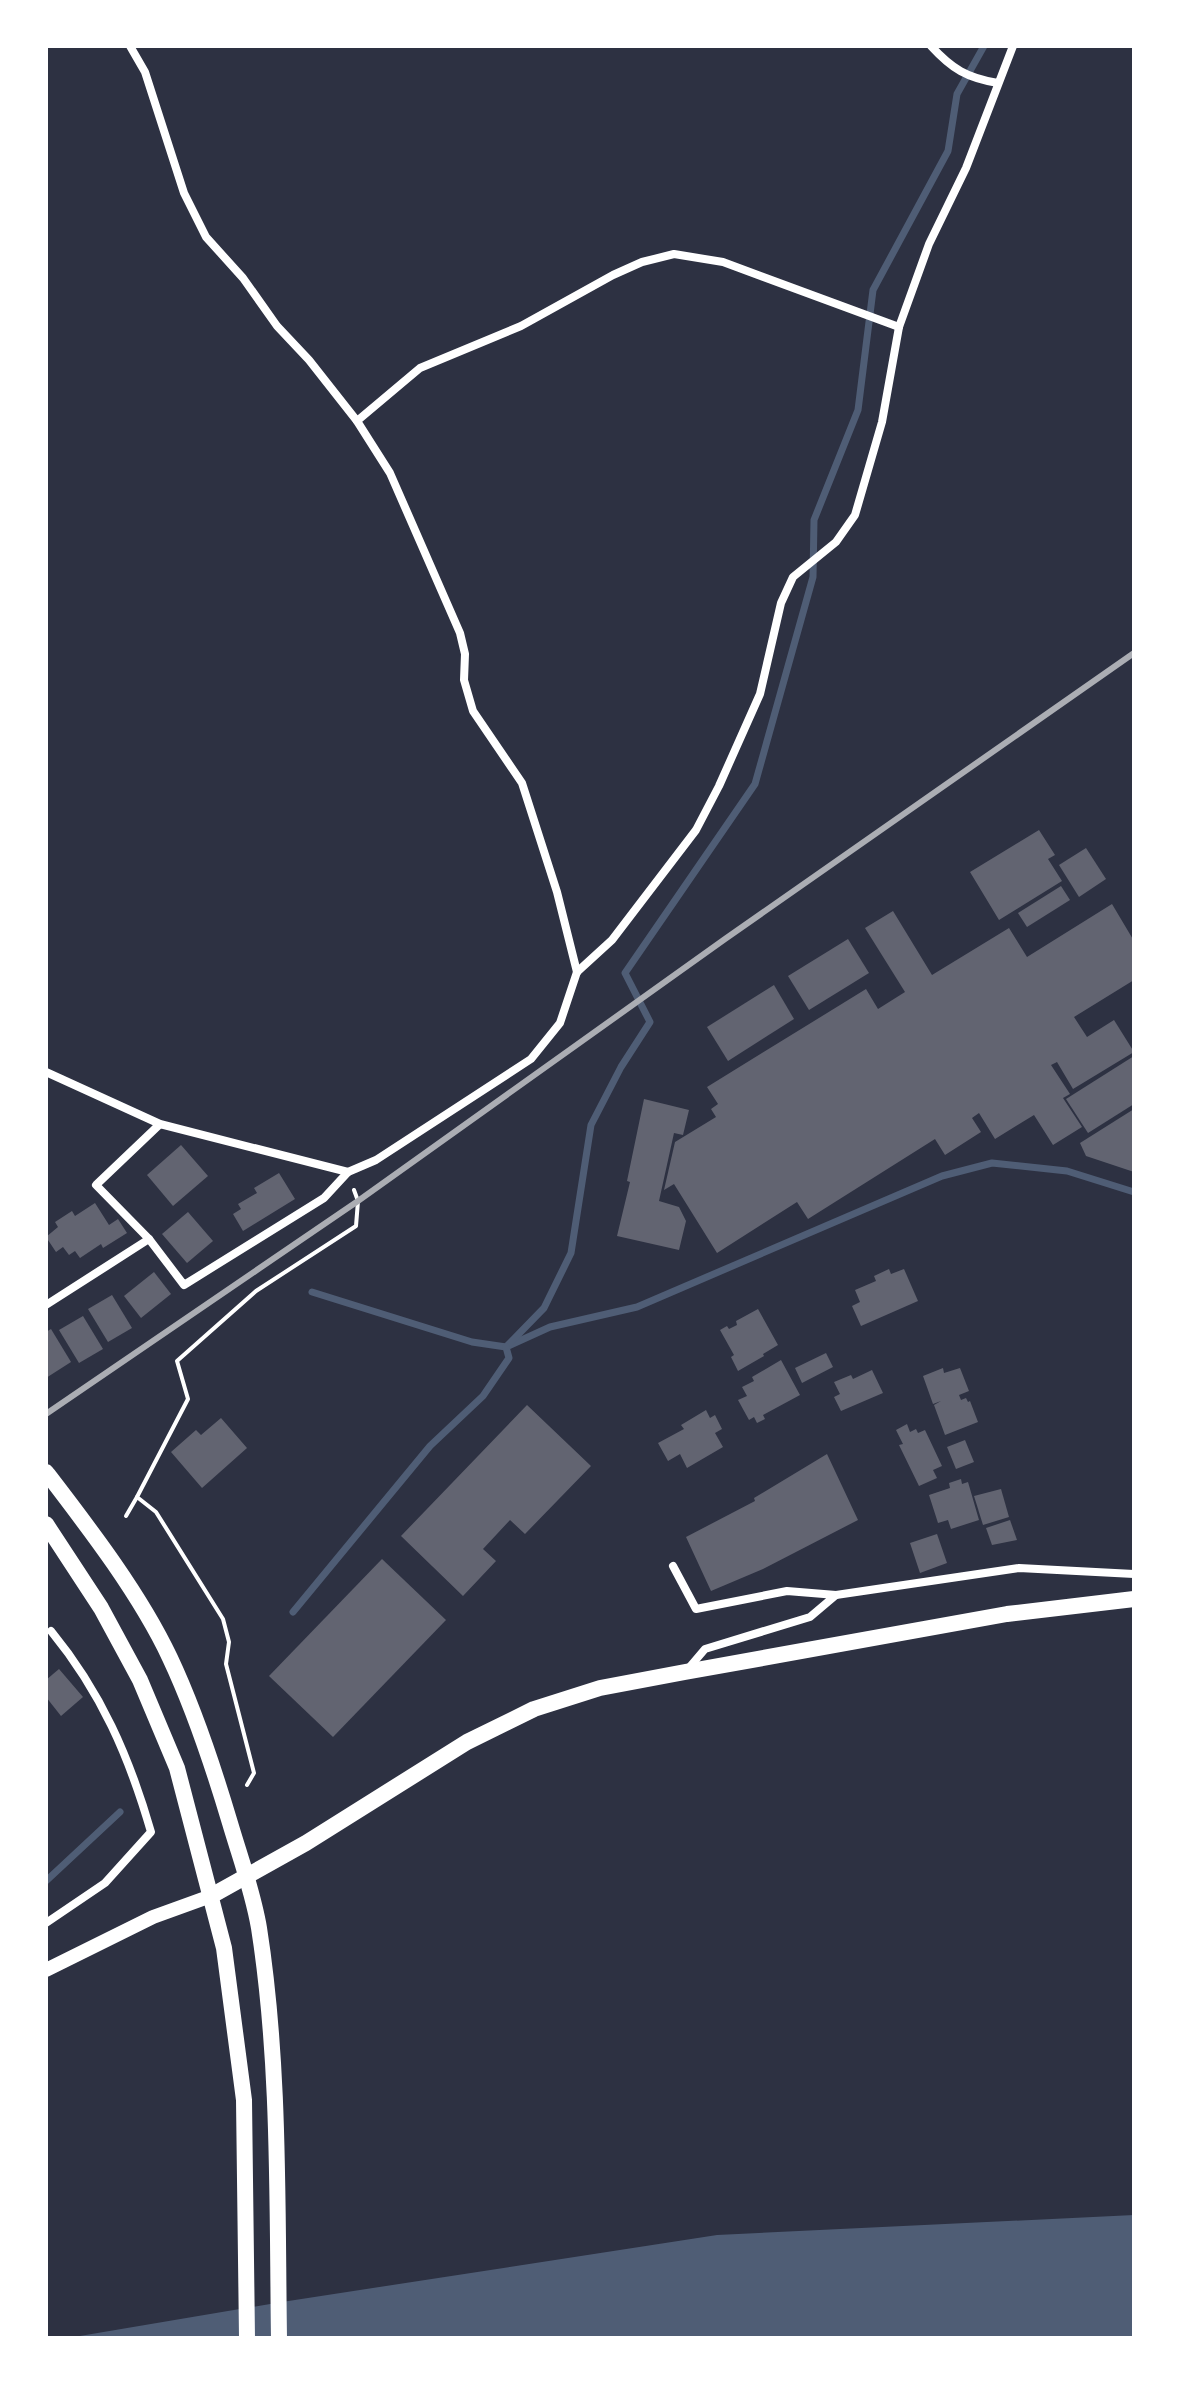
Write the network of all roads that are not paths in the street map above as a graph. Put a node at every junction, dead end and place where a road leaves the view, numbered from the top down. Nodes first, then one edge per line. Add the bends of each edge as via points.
1 (130, 46) edge
2 (931, 46) edge
3 (1013, 46) edge
4 (998, 83) junction
5 (899, 327) junction
6 (357, 421) junction
7 (577, 972) junction
8 (46, 1072) edge
9 (160, 1124) junction
10 (348, 1172) junction
11 (149, 1239) junction
12 (46, 1305) edge
13 (46, 1472) edge
14 (46, 1524) edge
15 (673, 1566) dead end
16 (1134, 1574) edge
17 (836, 1595) junction
18 (1134, 1599) edge
19 (51, 1631) dead end
20 (685, 1672) junction
21 (246, 1876) junction
22 (211, 1896) junction
23 (46, 1923) edge
24 (46, 1970) edge
25 (247, 2338) edge
26 (279, 2338) edge

1 - 6 street via 145,72 184,193 206,237
2 - 4 street via 955,70
3 - 4 street
4 - 5 street
5 - 6 street via 723,262 674,254 613,275 521,326 420,368
5 - 7 street via 882,422 855,515 836,542 793,577 781,603 760,694 696,830 612,940
6 - 7 street via 390,473 460,633 473,711 522,783
7 - 10 street via 560,1023 531,1059 376,1160
8 - 9 street
9 - 10 street
9 - 11 street via 96,1185
10 - 11 street via 324,1198 184,1285
11 - 12 street
13 - 21 main road via 128,1586 169,1656 206,1744
14 - 22 main road via 140,1680 177,1768
15 - 17 street via 696,1609 787,1591
16 - 17 street via 1019,1568
17 - 20 street via 810,1617 705,1649
18 - 20 main road via 1007,1614
19 - 23 street via 111,1720 151,1832 105,1883
20 - 21 main road via 600,1688 534,1709 467,1742
21 - 22 main road
21 - 26 main road via 259,1926 275,2096
22 - 24 main road via 153,1917
22 - 25 main road via 224,1948 244,2100

